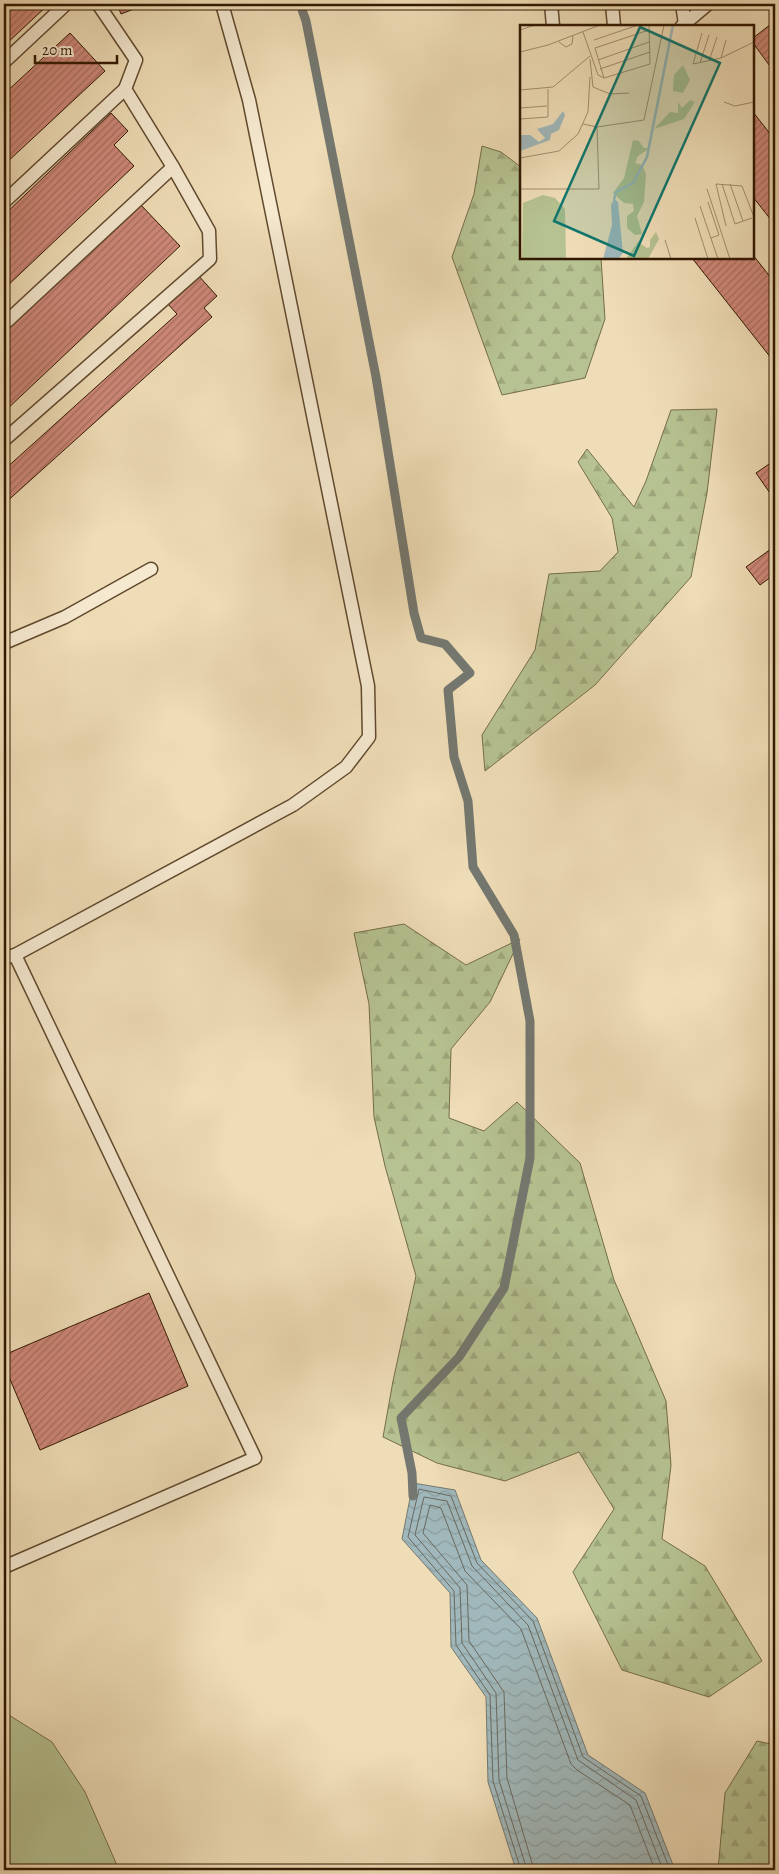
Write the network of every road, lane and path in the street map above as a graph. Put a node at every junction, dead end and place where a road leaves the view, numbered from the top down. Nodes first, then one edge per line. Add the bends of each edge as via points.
1 (66, 4) edge
2 (98, 4) edge
3 (222, 4) edge
4 (550, 4) edge
5 (612, 4) edge
6 (682, 4) edge
7 (708, 4) edge
8 (553, 25) edge
9 (614, 25) edge
10 (683, 25) edge
11 (4, 62) edge
12 (125, 89) junction
13 (173, 166) junction
14 (4, 202) edge
15 (4, 324) edge
16 (4, 440) edge
17 (151, 569) dead end
18 (4, 642) edge
19 (9, 957) edge
20 (4, 1567) edge

1 - 11 lane
2 - 12 lane via 136,60
3 - 19 lane via 249,100 366,676 369,737 346,767 293,805
4 - 8 lane
5 - 9 lane
6 - 10 lane
7 - 10 lane
12 - 13 lane
12 - 14 lane
13 - 15 lane
13 - 16 lane via 209,231 210,259
17 - 18 lane via 65,617
19 - 20 lane via 255,1458

